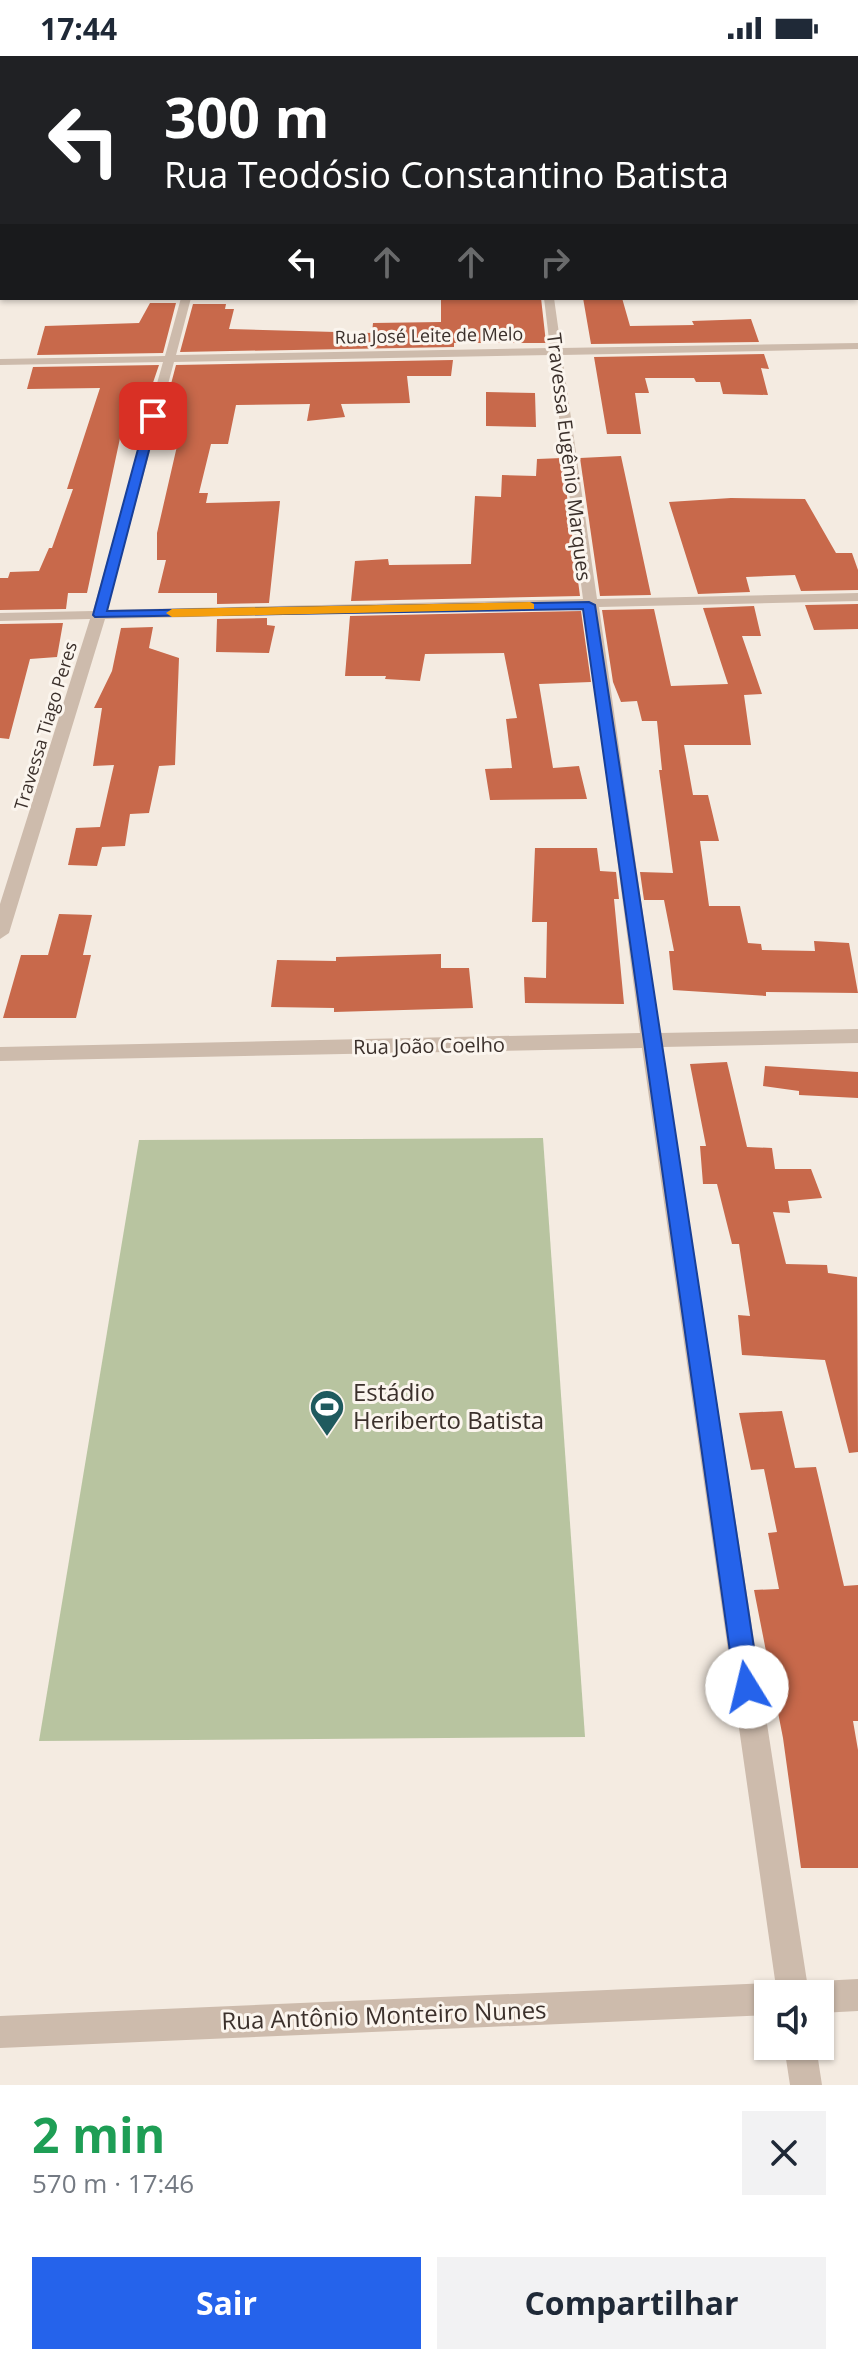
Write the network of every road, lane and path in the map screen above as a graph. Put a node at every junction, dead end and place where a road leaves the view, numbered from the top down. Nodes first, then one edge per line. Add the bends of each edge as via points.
1 (185, 300) edge
2 (549, 300) edge
3 (858, 346) edge
4 (555, 352) junction
5 (168, 359) junction
6 (0, 362) edge
7 (858, 597) edge
8 (589, 605) junction
9 (99, 615) junction
10 (0, 617) edge
11 (0, 933) edge
12 (858, 1036) edge
13 (651, 1042) junction
14 (0, 1054) edge
15 (791, 1980) edge
16 (858, 1995) edge
17 (834, 1996) edge
18 (754, 2000) edge
19 (0, 2032) edge
20 (802, 2060) edge
21 (806, 2085) edge

1 - 5 street, Travessa Tiago Peres
2 - 4 street, Travessa Eugênio Marques
3 - 4 street, Rua José Leite de Melo
4 - 5 street, Rua José Leite de Melo
4 - 8 street, Travessa Eugênio Marques
5 - 6 street, Rua José Leite de Melo
5 - 9 street, Travessa Tiago Peres
7 - 8 street
8 - 9 street
8 - 13 street, Travessa Eugênio Marques
9 - 10 street
9 - 11 street, Travessa Tiago Peres
12 - 13 street, Rua João Coelho
13 - 14 street, Rua João Coelho
13 - 15 street, Travessa Eugênio Marques
16 - 17 street
18 - 19 street, Rua Antônio Monteiro Nunes
20 - 21 street

